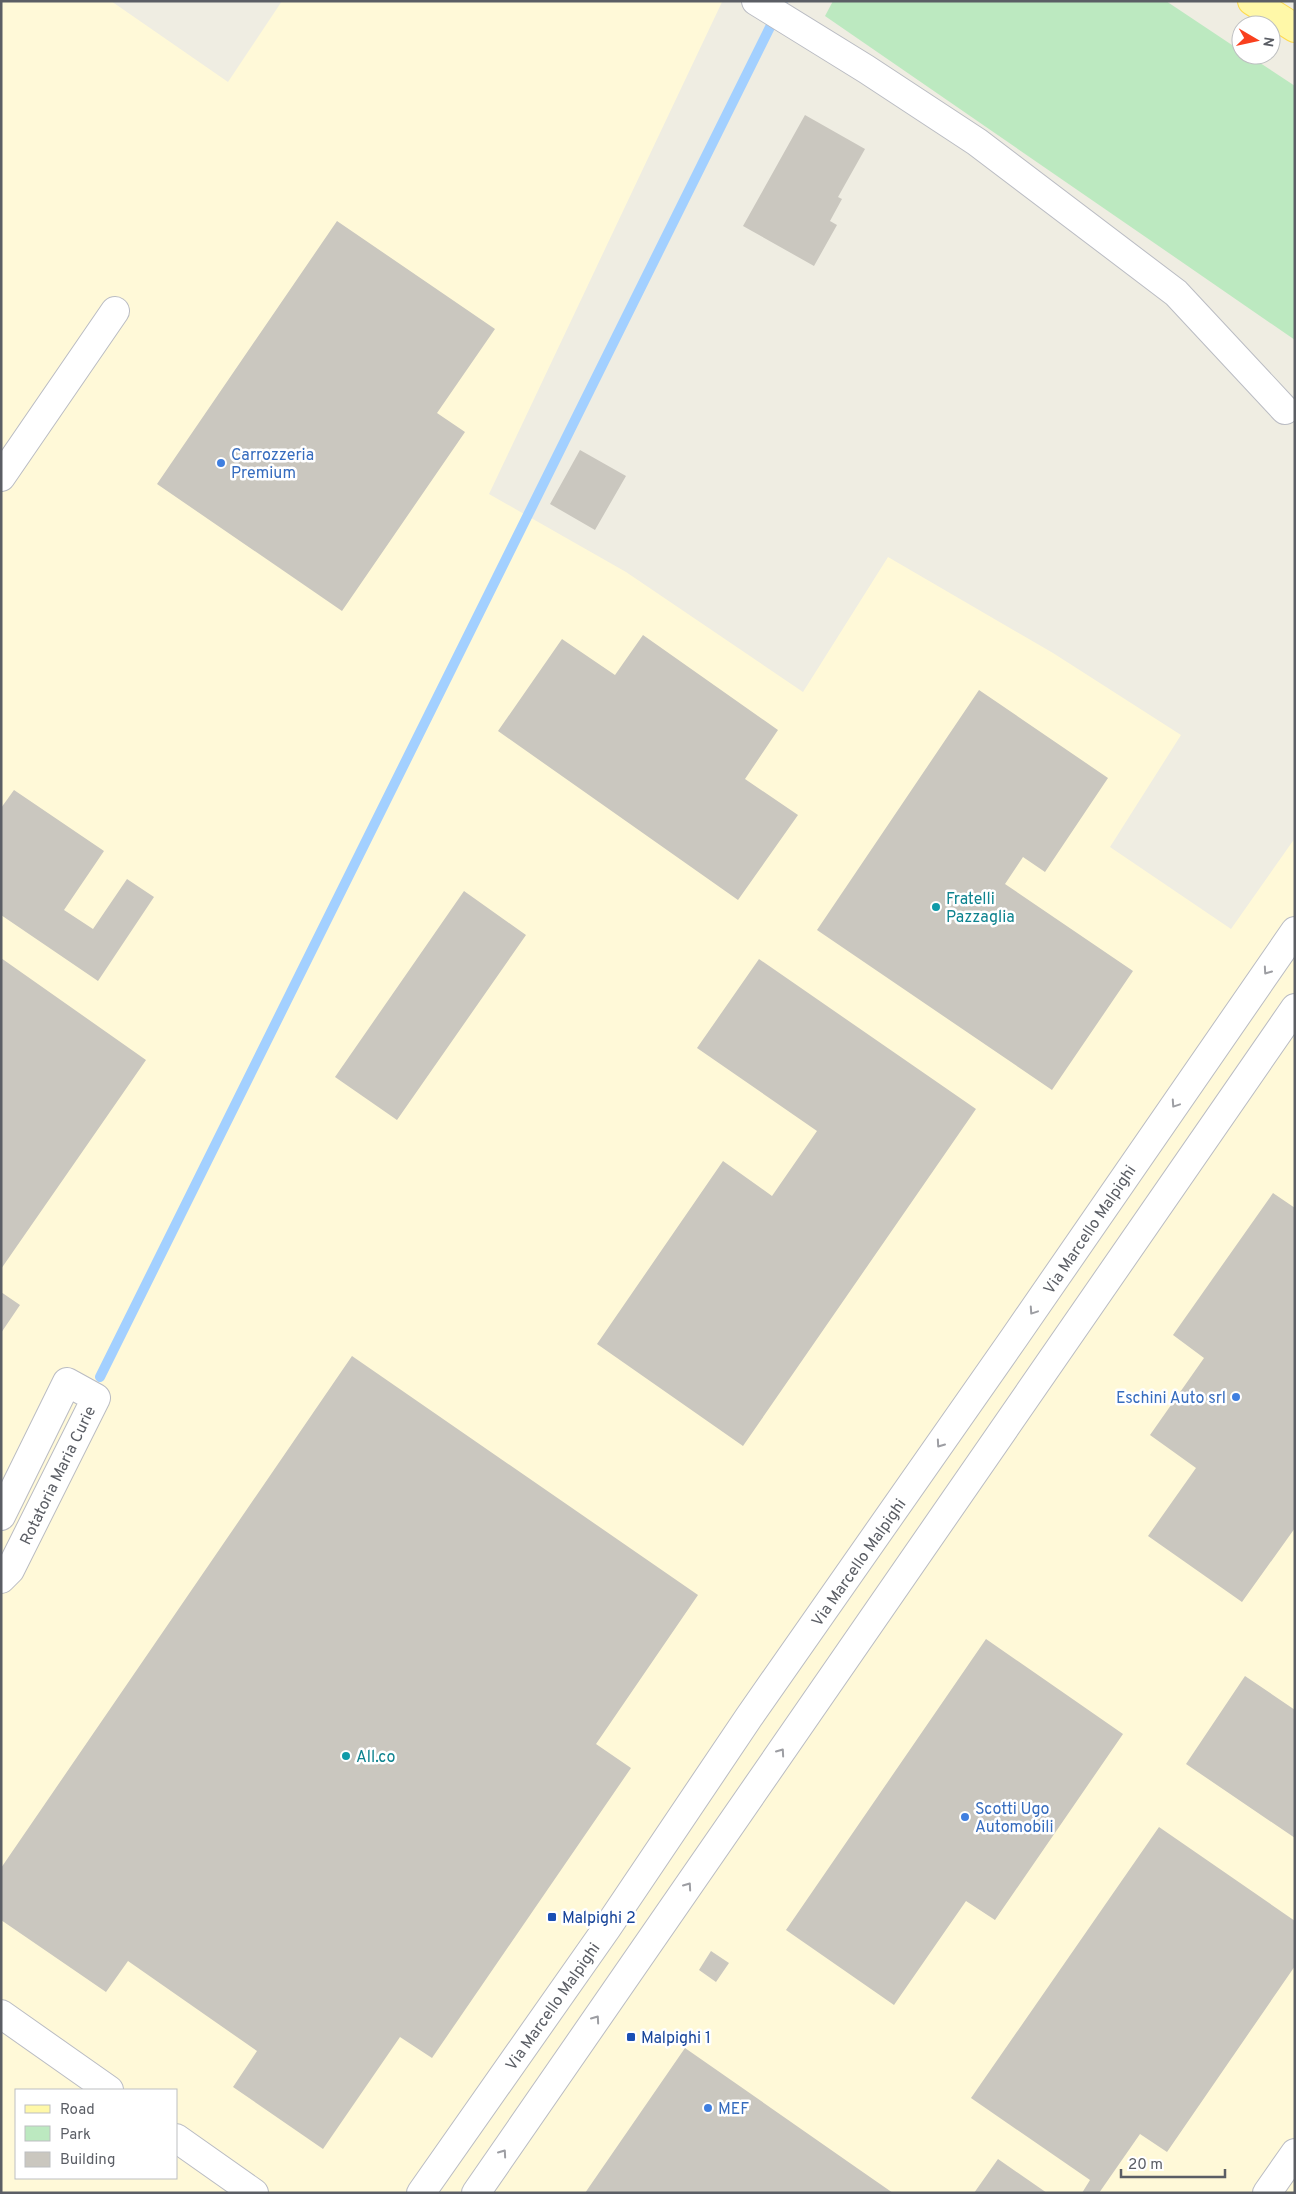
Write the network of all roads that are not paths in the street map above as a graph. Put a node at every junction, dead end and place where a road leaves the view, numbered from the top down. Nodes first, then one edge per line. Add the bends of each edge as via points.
1 (756, 1) edge
2 (1252, 1) edge
3 (1295, 28) edge
4 (115, 311) dead end
5 (1285, 410) dead end
6 (1, 477) edge
7 (1295, 930) edge
8 (1295, 1008) edge
9 (1, 1516) edge
10 (1, 1579) edge
11 (1, 2014) edge
12 (108, 2089) edge
13 (178, 2139) edge
14 (1295, 2153) edge
15 (254, 2193) edge
16 (421, 2193) edge
17 (476, 2193) edge
18 (1268, 2193) edge

1 - 5 street via 977,142 1176,293
2 - 3 main road
4 - 6 street
7 -> 16 street, Via Marcello Malpighi
17 -> 8 street
9 - 10 street, Rotatoria Maria Curie via 67,1382 96,1398 10,1570
11 - 12 street
13 - 15 street
14 - 18 street

